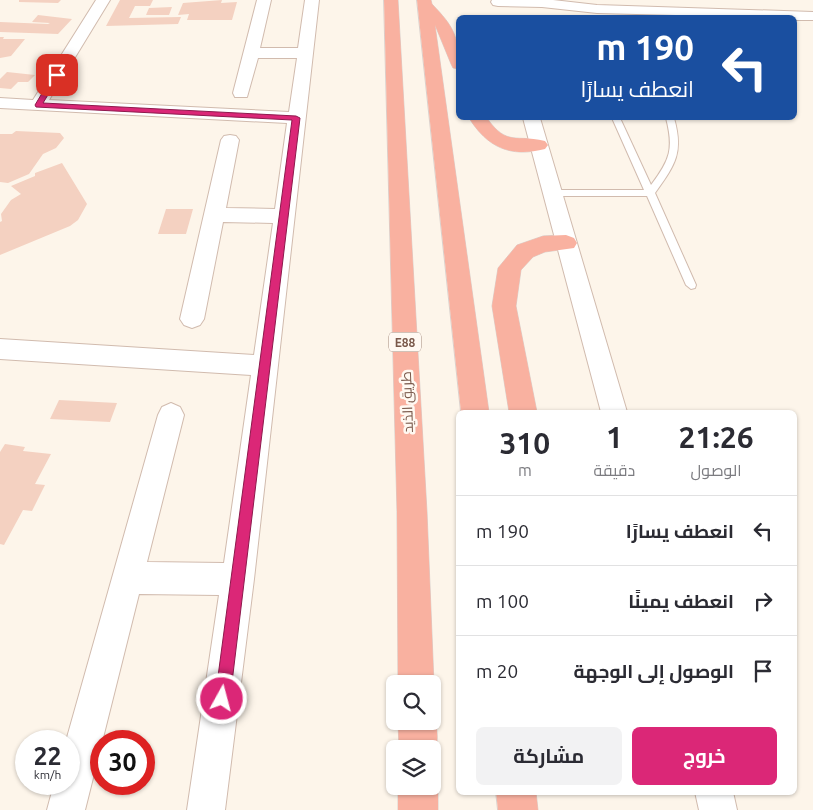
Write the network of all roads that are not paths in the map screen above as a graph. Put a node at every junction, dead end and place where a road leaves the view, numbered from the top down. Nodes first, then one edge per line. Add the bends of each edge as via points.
1 (103, 0) edge
2 (264, 0) edge
3 (312, 0) edge
4 (391, 0) edge
5 (498, 1) edge
6 (424, 2) edge
7 (501, 15) edge
8 (786, 15) edge
9 (797, 15) edge
10 (813, 16) edge
11 (251, 53) junction
12 (304, 53) junction
13 (456, 57) edge
14 (241, 93) dead end
15 (0, 103) edge
16 (38, 105) junction
17 (296, 118) junction
18 (479, 120) edge
19 (532, 120) edge
20 (617, 120) edge
21 (671, 120) edge
22 (230, 140) dead end
23 (538, 145) junction
24 (650, 193) junction
25 (552, 194) junction
26 (214, 215) junction
27 (284, 216) junction
28 (566, 243) junction
29 (691, 285) dead end
30 (192, 318) dead end
31 (0, 349) edge
32 (265, 366) junction
33 (475, 410) edge
34 (523, 410) edge
35 (613, 410) edge
36 (171, 415) dead end
37 (127, 578) junction
38 (238, 579) junction
39 (416, 675) edge
40 (418, 795) edge
41 (516, 795) edge
42 (715, 795) edge
43 (66, 810) edge
44 (206, 810) edge
45 (418, 810) edge
46 (518, 810) edge
47 (718, 810) edge

1 - 16 street
2 - 11 street
3 - 12 street
4 - 39 highway, طريق الذيد / E88
5 - 7 street
5 - 8 street
6 - 13 highway via 441,22
6 - 33 highway
9 - 10 street
11 - 12 street
11 - 14 street
12 - 17 street
15 - 16 street
16 - 17 street
17 - 27 street
18 - 23 highway via 495,139 507,144
19 - 23 street
20 - 24 lane
21 - 24 lane via 676,138 673,159
22 - 26 street
23 - 25 street
24 - 25 lane
24 - 29 lane
25 - 28 street
26 - 27 street
26 - 30 street
27 - 32 street
28 - 34 highway via 543,244 525,252 510,268 504,306
28 - 35 street
31 - 32 street
32 - 38 street
36 - 37 street
37 - 38 street
37 - 43 street
38 - 44 street
40 - 45 highway
41 - 46 highway
42 - 47 street

